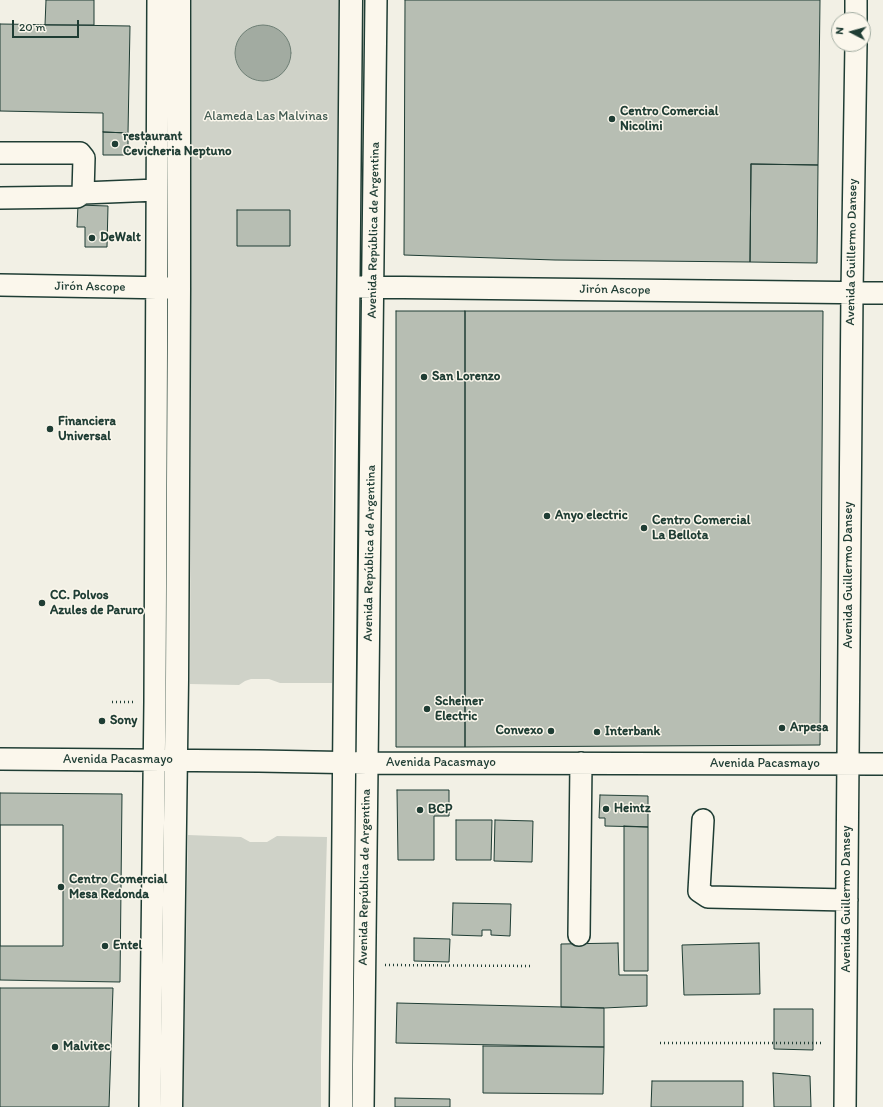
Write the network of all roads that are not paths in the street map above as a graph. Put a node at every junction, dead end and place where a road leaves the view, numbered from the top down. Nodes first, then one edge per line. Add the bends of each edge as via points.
1 (158, 0) edge
2 (179, 0) edge
3 (351, 0) edge
4 (376, 0) edge
5 (856, 0) edge
6 (856, 12) edge
7 (856, 52) edge
8 (0, 153) edge
9 (157, 190) junction
10 (83, 193) junction
11 (0, 198) edge
12 (0, 285) edge
13 (347, 287) junction
14 (157, 288) junction
15 (179, 288) junction
16 (373, 288) junction
17 (852, 292) junction
18 (883, 293) edge
19 (0, 759) edge
20 (154, 760) junction
21 (176, 760) junction
22 (344, 763) junction
23 (367, 763) junction
24 (581, 763) junction
25 (848, 763) junction
26 (883, 764) edge
27 (703, 820) dead end
28 (847, 900) junction
29 (579, 934) dead end
30 (150, 1107) edge
31 (170, 1107) edge
32 (341, 1107) edge
33 (363, 1107) edge
34 (845, 1107) edge

1 - 9 street
2 - 15 main road
3 - 13 main road, Avenida República de Argentina
4 - 16 street, Avenida República de Argentina
5 - 6 street
7 - 17 street, Avenida Guillermo Dansey
8 - 10 street via 80,153 84,158
9 - 10 street
9 - 14 street
10 - 11 street via 77,197
12 - 14 street, Jirón Ascope
13 - 16 street, Jirón Ascope
13 - 22 main road, Avenida República de Argentina
14 - 15 street, Jirón Ascope
14 - 20 street
15 - 21 main road
16 - 17 street, Jirón Ascope
16 - 23 street, Avenida República de Argentina
17 - 18 street, Jirón Ascope
17 - 25 street, Avenida Guillermo Dansey
19 - 20 street, Avenida Pacasmayo
20 - 21 street, Avenida Pacasmayo
20 - 30 street
21 - 22 street, Avenida Pacasmayo
21 - 31 main road
22 - 23 street, Avenida Pacasmayo
22 - 32 main road, Avenida República de Argentina
23 - 24 street, Avenida Pacasmayo
23 - 33 street, Avenida República de Argentina
24 - 25 street, Avenida Pacasmayo
24 - 29 street
25 - 26 street, Avenida Pacasmayo
25 - 28 street, Avenida Guillermo Dansey
27 - 28 street via 699,891 708,897
28 - 34 street, Avenida Guillermo Dansey

